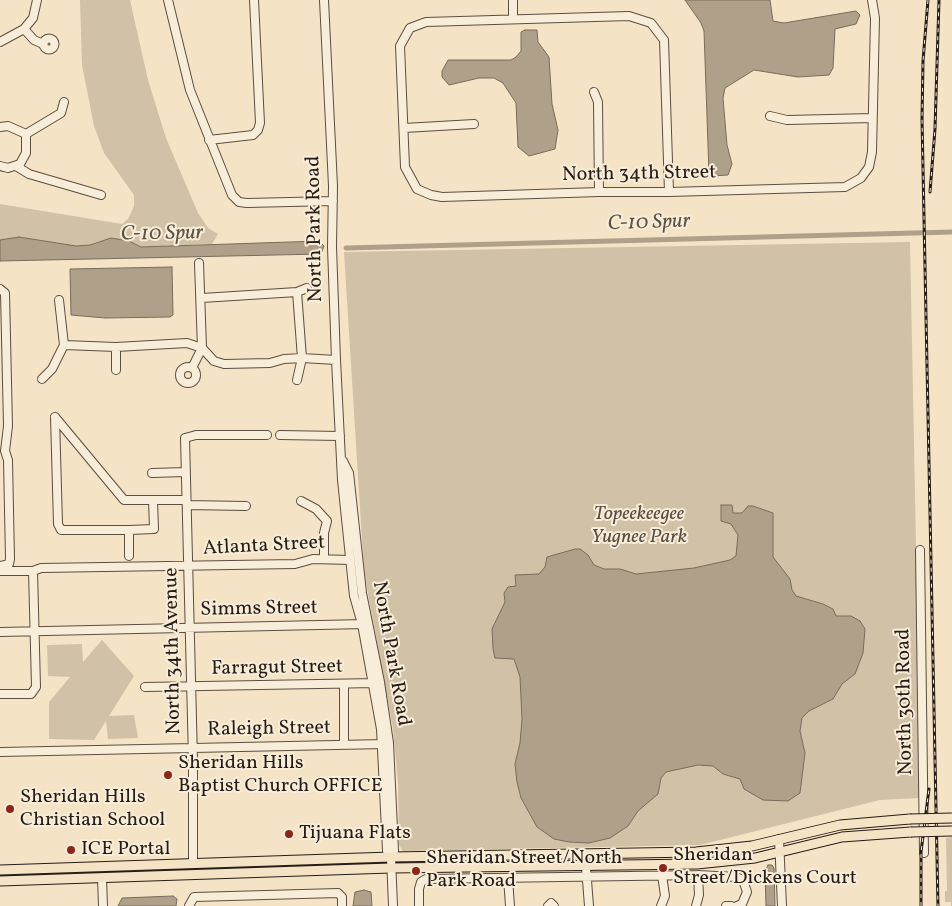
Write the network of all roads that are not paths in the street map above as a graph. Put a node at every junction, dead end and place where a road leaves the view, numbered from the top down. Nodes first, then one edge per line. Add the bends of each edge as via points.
1 (37, 0) edge
2 (168, 0) edge
3 (254, 0) edge
4 (324, 0) edge
5 (513, 0) edge
6 (872, 0) edge
7 (514, 19) junction
8 (24, 29) junction
9 (0, 42) edge
10 (43, 44) dead end
11 (594, 92) dead end
12 (64, 102) dead end
13 (770, 116) dead end
14 (872, 118) junction
15 (474, 124) dead end
16 (0, 128) edge
17 (404, 128) junction
18 (26, 134) junction
19 (210, 140) junction
20 (0, 166) edge
21 (16, 166) junction
22 (599, 192) junction
23 (669, 192) junction
24 (101, 195) dead end
25 (333, 201) junction
26 (199, 263) dead end
27 (307, 288) dead end
28 (2, 289) edge
29 (297, 292) junction
30 (202, 298) junction
31 (60, 300) dead end
32 (3, 326) edge
33 (64, 345) junction
34 (116, 347) junction
35 (202, 348) junction
36 (302, 358) junction
37 (3, 360) edge
38 (336, 360) junction
39 (192, 368) dead end
40 (116, 370) dead end
41 (42, 379) dead end
42 (297, 380) dead end
43 (4, 394) edge
44 (4, 426) edge
45 (267, 435) dead end
46 (280, 436) dead end
47 (340, 436) junction
48 (3, 451) edge
49 (341, 458) junction
50 (185, 472) junction
51 (152, 473) dead end
52 (153, 500) junction
53 (301, 501) dead end
54 (187, 502) junction
55 (246, 506) dead end
56 (129, 530) junction
57 (920, 550) dead end
58 (129, 556) dead end
59 (324, 559) junction
60 (350, 560) junction
61 (0, 566) edge
62 (188, 567) junction
63 (0, 571) edge
64 (33, 571) junction
65 (365, 624) junction
66 (190, 627) junction
67 (35, 631) junction
68 (0, 632) edge
69 (380, 682) junction
70 (371, 683) junction
71 (344, 684) junction
72 (191, 686) junction
73 (145, 687) dead end
74 (0, 694) edge
75 (344, 744) junction
76 (386, 744) junction
77 (193, 748) junction
78 (0, 752) edge
79 (952, 818) edge
80 (952, 831) edge
81 (779, 840) junction
82 (780, 851) junction
83 (924, 853) dead end
84 (585, 854) junction
85 (391, 858) junction
86 (193, 864) junction
87 (585, 866) junction
88 (46, 868) junction
89 (391, 868) junction
90 (0, 870) edge
91 (698, 875) junction
92 (182, 876) junction
93 (662, 876) junction
94 (585, 877) junction
95 (102, 878) junction
96 (508, 878) junction
97 (45, 880) junction
98 (0, 881) edge
99 (103, 906) edge
100 (189, 906) edge
101 (342, 906) edge
102 (393, 906) edge
103 (419, 906) edge
104 (510, 906) edge
105 (548, 906) edge
106 (554, 906) edge
107 (589, 906) edge
108 (661, 906) edge
109 (696, 906) edge
110 (726, 906) edge
111 (731, 906) edge
112 (736, 906) edge
113 (782, 906) edge

1 - 8 street via 34,18
2 - 19 street via 190,90
3 - 19 street via 258,130 253,135
4 - 25 street, North Park Road
5 - 7 street
6 - 14 street
7 - 17 street via 426,22 410,28 400,46
7 - 23 street via 629,16 651,23 664,40
8 - 9 street
8 - 10 street
11 - 22 street via 598,102
12 - 18 street via 61,113
13 - 14 street via 787,120
14 - 23 street, North 34th Street via 869,166 860,178 845,187
15 - 17 street
16 - 18 street via 8,126
17 - 22 street, North 34th Street via 405,167 417,189 442,197
18 - 21 street via 26,153
19 - 25 street via 232,196 238,202
20 - 21 street
21 - 24 street via 29,174
22 - 23 street, North 34th Street
25 - 38 street, North Park Road
26 - 30 street
27 - 29 street
28 - 32 street
29 - 30 street
29 - 36 street
30 - 35 street
31 - 33 street
32 - 37 street
33 - 34 street
33 - 41 street via 52,369
34 - 35 street via 187,343
34 - 40 street
35 - 36 street via 214,362 224,364 270,363
35 - 39 street
36 - 38 street
36 - 42 street
37 - 43 street
38 - 47 street, North Park Road
43 - 44 street
44 - 48 street
45 - 50 street, North 34th Avenue via 196,435 185,438
46 - 47 street
47 - 49 street, North Park Road
48 - 61 street via 8,460 9,564
49 - 60 street, North Park Road
49 - 65 street, North Park Road via 349,473
50 - 51 street
50 - 54 street, North 34th Avenue
52 - 54 street
52 - 56 street via 154,529
52 - 56 street via 124,500 55,417 58,524 61,530
53 - 59 street via 316,509 327,521
54 - 55 street
54 - 62 street, North 34th Avenue
56 - 58 street
57 - 83 street, North 30th Road
59 - 60 street, Atlanta Street
59 - 62 street, Atlanta Street via 295,564
60 - 65 street, North Park Road via 354,596
62 - 64 street, Atlanta Street via 41,568
62 - 66 street, North 34th Avenue
63 - 64 street, Atlanta Street
64 - 67 street
65 - 66 street, Simms Street
65 - 69 street, North Park Road
65 - 70 street, North Park Road
66 - 67 street, Simms Street
66 - 72 street, North 34th Avenue
67 - 68 street, Simms Street
67 - 74 street via 35,692
69 - 70 street, Farragut Street
69 - 76 street, North Park Road
70 - 71 street, Farragut Street
70 - 76 street, North Park Road
71 - 72 street, Farragut Street
71 - 75 street
72 - 73 street, Farragut Street
72 - 77 street, North 34th Avenue
75 - 76 street, Raleigh Street
75 - 77 street, Raleigh Street
76 - 85 street, North Park Road via 387,851
77 - 78 street, Raleigh Street
77 - 86 street, North 34th Avenue
79 - 81 main road, bridge via 840,825
80 - 82 main road, bridge via 842,837
81 - 82 street
81 - 84 main road via 729,850
82 - 87 main road via 730,861
82 - 113 street
84 - 85 main road
84 - 87 street
85 - 86 main road
85 - 89 street, North Park Road
86 - 88 main road
86 - 92 main road
87 - 89 main road
87 - 94 street
88 - 90 main road
88 - 97 main road
89 - 92 main road
89 - 102 street, North Park Road
91 - 93 street
91 - 109 street
91 - 112 street via 736,876 744,880 747,892 742,904
92 - 95 main road
93 - 94 street
93 - 108 street via 665,896
94 - 96 street
94 - 107 street
95 - 97 main road
95 - 99 street
96 - 103 street via 426,880 421,882 419,889
96 - 104 street
97 - 98 main road
100 - 101 street via 194,897 338,893 342,897
105 - 106 street
110 - 111 street

